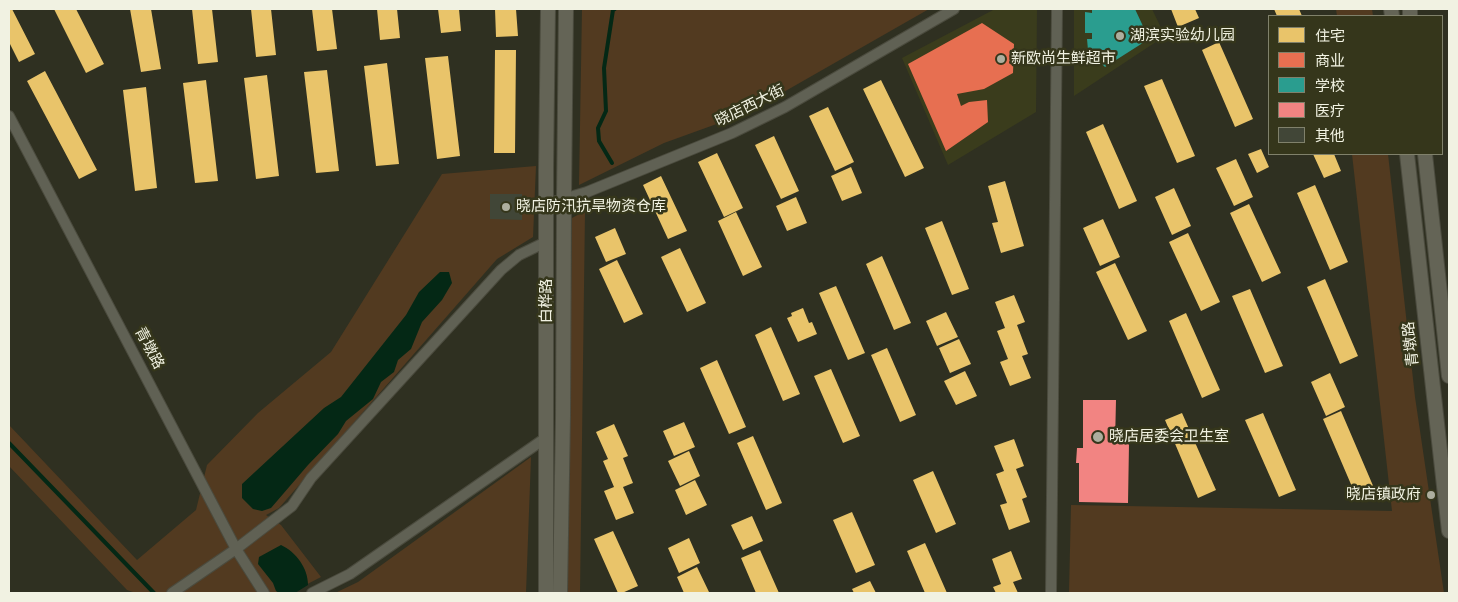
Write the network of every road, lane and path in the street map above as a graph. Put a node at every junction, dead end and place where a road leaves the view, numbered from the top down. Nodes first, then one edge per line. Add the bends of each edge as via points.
1 (548, 9) edge
2 (566, 9) edge
3 (954, 9) edge
4 (1057, 9) edge
5 (9, 116) edge
6 (1407, 155) edge
7 (1425, 155) edge
8 (564, 199) junction
9 (546, 204) junction
10 (546, 242) junction
11 (1449, 376) edge
12 (547, 437) junction
13 (1449, 531) edge
14 (236, 549) junction
15 (172, 593) edge
16 (264, 593) edge
17 (312, 593) edge
18 (546, 593) edge
19 (560, 593) edge
20 (1051, 593) edge

1 - 9 street, 白桦路
2 - 8 street, 白桦路
3 - 8 street, 晓店西大街 via 732,133
4 - 20 street
5 - 14 street, 青墩路
6 - 13 street, 青墩路
7 - 11 street
8 - 9 street, 晓店西大街
8 - 19 street, 白桦路
9 - 10 street, 白桦路
10 - 12 street, 白桦路
10 - 14 street via 519,255 501,270 311,478 292,506
12 - 17 street via 350,574
12 - 18 street, 白桦路
14 - 15 street
14 - 16 street, 青墩路

